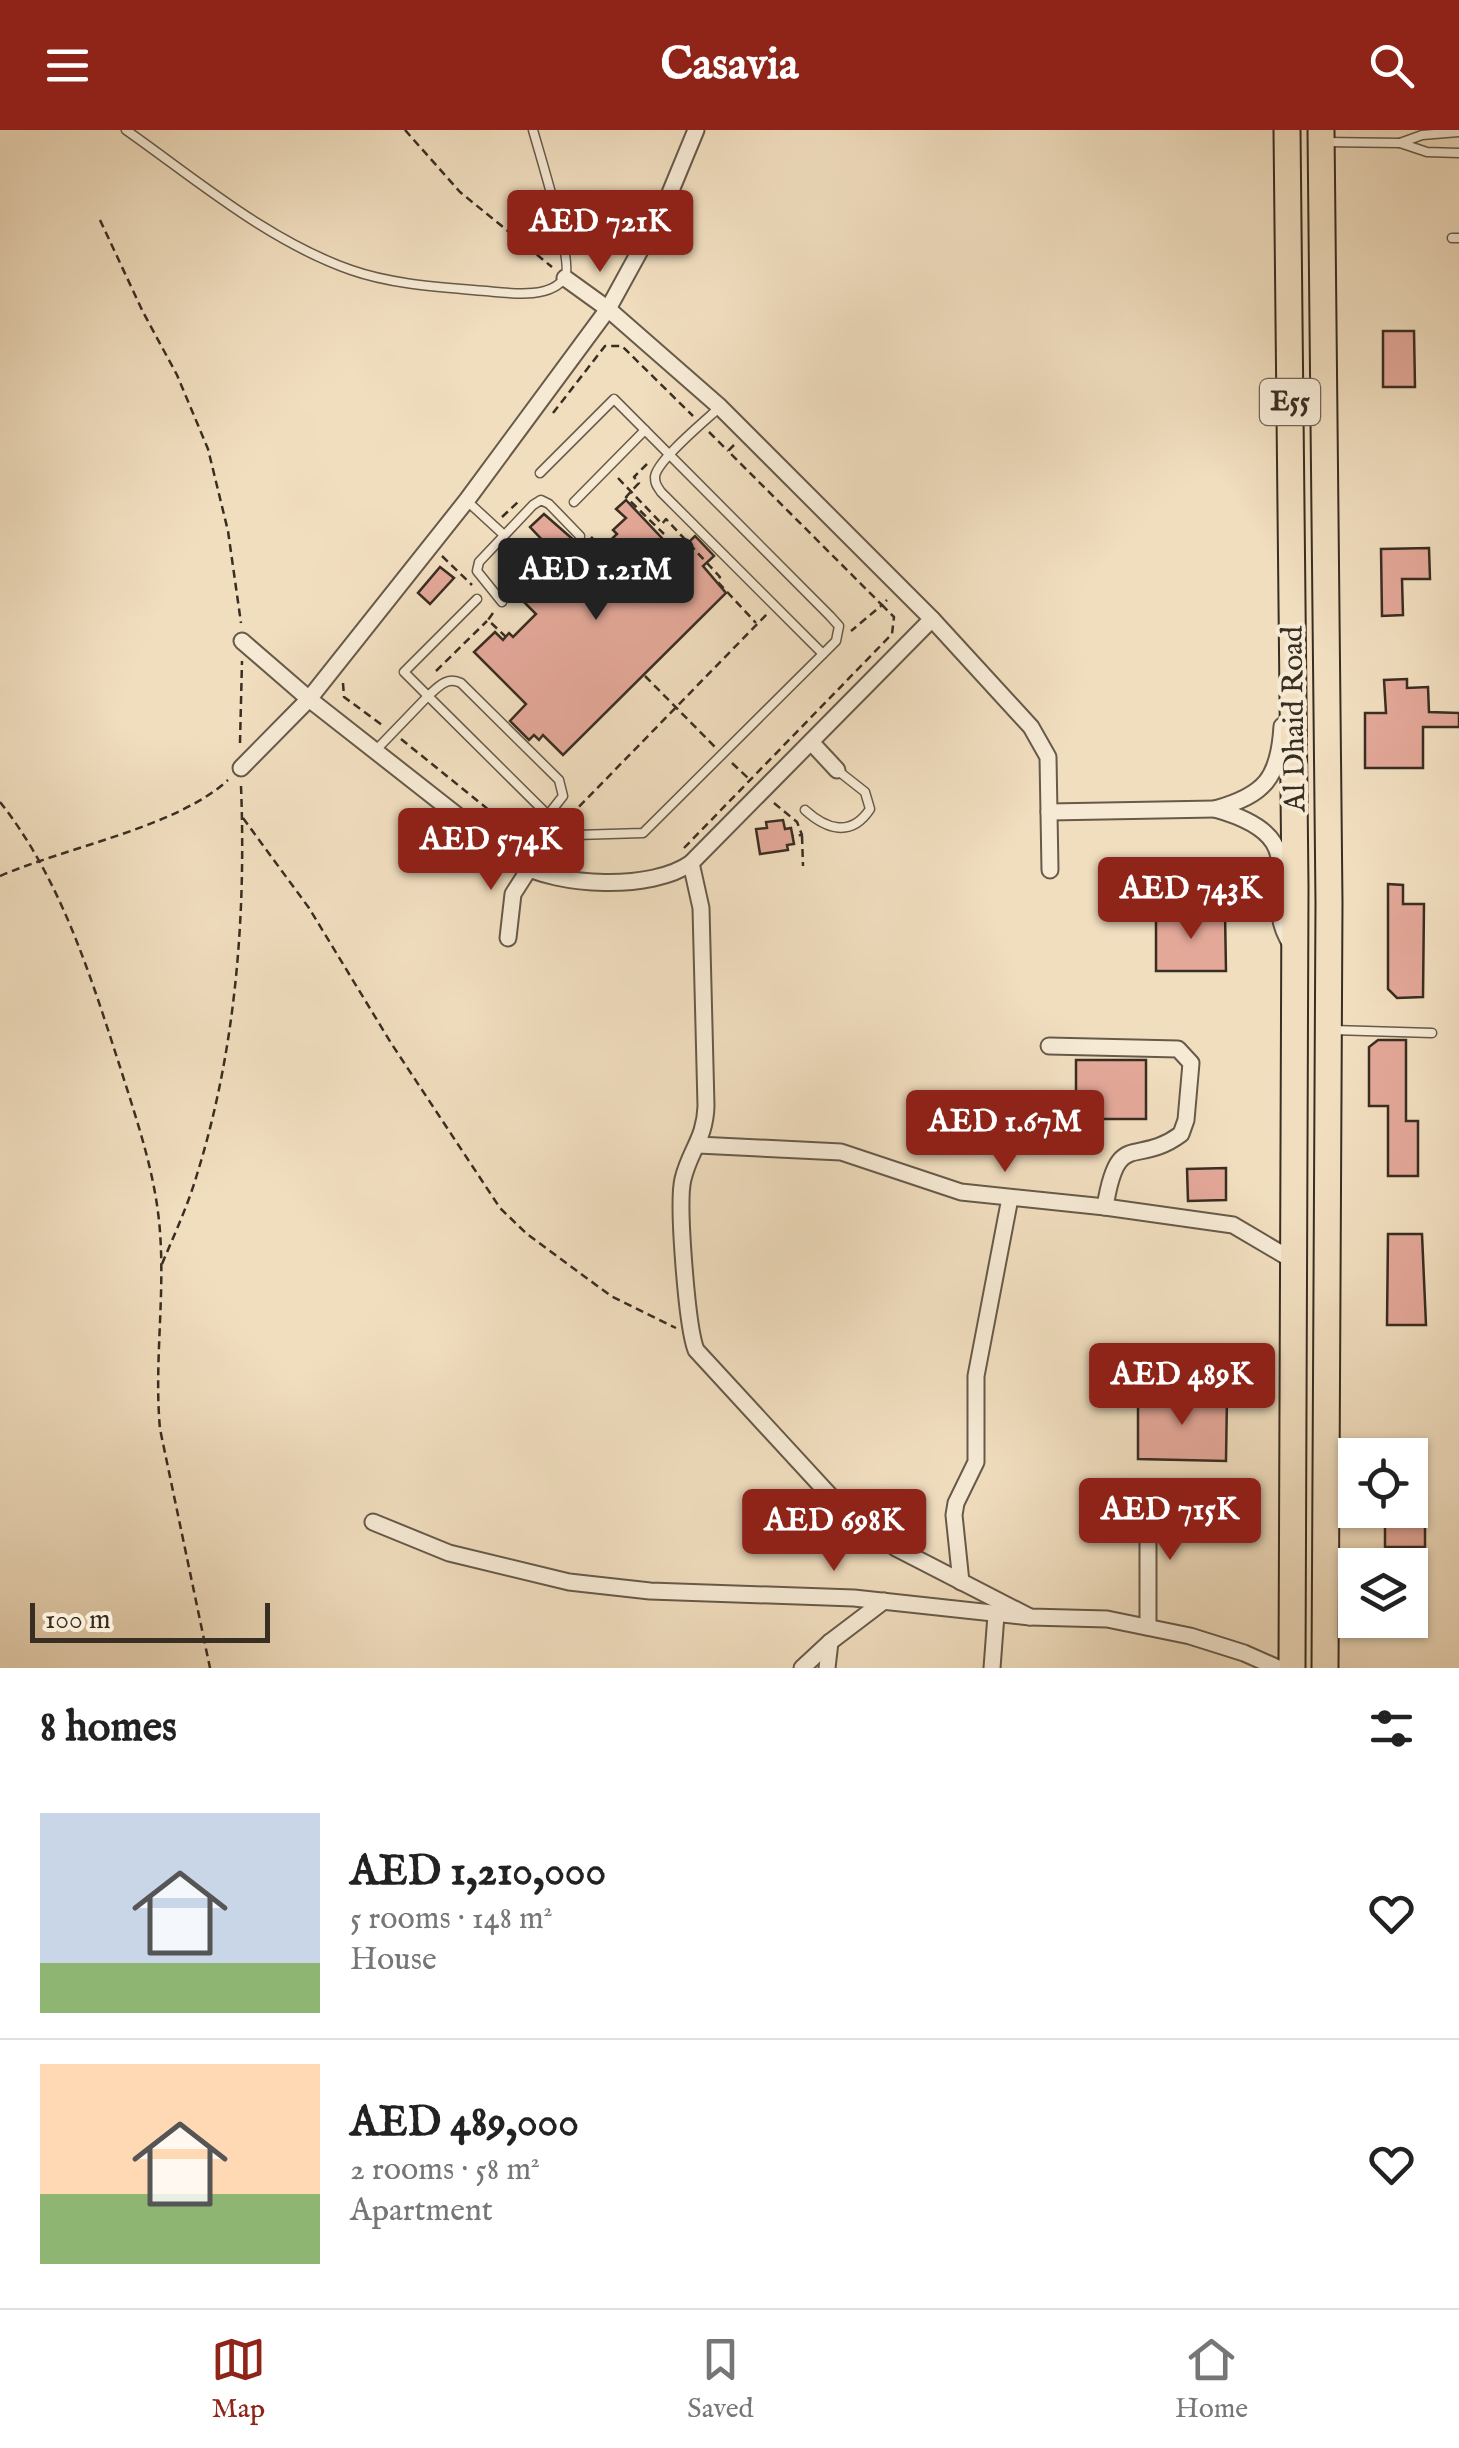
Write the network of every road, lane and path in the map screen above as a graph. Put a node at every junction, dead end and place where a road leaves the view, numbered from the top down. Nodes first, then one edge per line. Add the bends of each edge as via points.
1 (126, 130) edge
2 (406, 130) edge
3 (534, 130) edge
4 (696, 130) edge
5 (1287, 130) edge
6 (1459, 132) edge
7 (1316, 134) edge
8 (1400, 143) junction
9 (1459, 153) edge
10 (100, 220) dead end
11 (564, 278) junction
12 (608, 309) junction
13 (720, 407) junction
14 (547, 420) dead end
15 (702, 425) junction
16 (644, 430) junction
17 (746, 433) junction
18 (728, 451) junction
19 (666, 452) junction
20 (608, 468) junction
21 (540, 473) dead end
22 (527, 492) dead end
23 (631, 492) junction
24 (466, 500) junction
25 (574, 502) dead end
26 (494, 525) junction
27 (672, 526) junction
28 (504, 535) junction
29 (580, 536) dead end
30 (900, 587) junction
31 (477, 599) dead end
32 (502, 602) dead end
33 (882, 605) junction
34 (775, 606) junction
35 (932, 619) junction
36 (488, 620) dead end
37 (758, 624) junction
38 (840, 632) junction
39 (242, 640) junction
40 (823, 654) junction
41 (1294, 674) junction
42 (644, 676) dead end
43 (342, 678) dead end
44 (445, 681) junction
45 (428, 696) junction
46 (309, 699) junction
47 (676, 707) junction
48 (393, 733) junction
49 (811, 742) junction
50 (376, 751) junction
51 (723, 754) junction
52 (241, 768) junction
53 (837, 770) joint
54 (749, 778) junction
55 (761, 792) junction
56 (0, 802) edge
57 (1214, 809) junction
58 (805, 810) dead end
59 (1049, 812) junction
60 (548, 815) junction
61 (242, 816) junction
62 (558, 826) junction
63 (802, 835) junction
64 (793, 836) dead end
65 (536, 848) junction
66 (38, 859) junction
67 (690, 863) junction
68 (803, 866) dead end
69 (529, 869) junction
70 (1050, 870) dead end
71 (0, 876) edge
72 (508, 938) dead end
73 (1294, 950) junction
74 (1328, 1030) junction
75 (1432, 1032) dead end
76 (1049, 1046) dead end
77 (698, 1145) junction
78 (1010, 1198) junction
79 (1105, 1207) junction
80 (1294, 1261) junction
81 (162, 1264) junction
82 (691, 1335) junction
83 (1148, 1500) dead end
84 (373, 1522) dead end
85 (961, 1582) junction
86 (884, 1601) junction
87 (996, 1614) junction
88 (1030, 1617) junction
89 (1148, 1626) junction
90 (830, 1642) junction
91 (210, 1668) edge
92 (802, 1668) edge
93 (827, 1668) edge
94 (992, 1668) edge
95 (1278, 1668) edge
96 (1292, 1668) edge
97 (1324, 1668) edge

1 - 11 lane via 267,230 354,271 517,293 547,290
2 - 11 path via 460,192
3 - 11 lane via 564,246
4 - 12 street
5 - 41 highway, E55
6 - 8 lane
7 - 8 lane
7 - 74 highway, Al Dhaid Road / E55
8 - 9 lane
10 - 39 path via 208,449
11 - 12 street
12 - 13 street
12 - 24 street
13 - 15 lane
13 - 17 street
14 - 15 path via 605,346 622,346
15 - 18 path
15 - 19 lane
16 - 19 lane
16 - 20 lane
16 - 21 lane via 614,399
17 - 18 path
17 - 30 street
18 - 33 path
19 - 23 path via 634,477 639,483
19 - 34 lane via 655,472 661,492
19 - 38 lane
20 - 23 path
20 - 25 lane
22 - 26 path
23 - 27 path
23 - 27 path via 626,497 662,535
24 - 26 lane
24 - 46 street
26 - 28 lane
27 - 37 path
28 - 29 lane via 540,500
28 - 32 lane via 476,571
30 - 33 path
30 - 35 street
31 - 45 lane via 404,672
33 - 38 path via 855,631
33 - 54 path via 894,616 892,634
34 - 37 path
34 - 40 lane
35 - 49 street
35 - 59 street via 1041,742 1048,757
36 - 44 path via 436,671
37 - 47 path
38 - 40 lane
39 - 46 street
39 - 52 path
40 - 51 lane
41 - 57 street via 1283,701 1276,770 1252,795
41 - 73 highway, E55
42 - 47 path
43 - 48 path via 344,696
44 - 45 lane
44 - 60 lane via 461,683 559,780 563,796
45 - 48 lane
45 - 60 lane
46 - 50 street
46 - 52 street
47 - 51 path
47 - 62 path
48 - 50 lane
48 - 65 path
49 - 53 street
49 - 55 street
50 - 69 street
51 - 54 path
51 - 62 lane via 644,832 576,835
52 - 61 path
52 - 66 path via 176,812
53 - 58 lane via 865,792 865,816 832,827
54 - 67 path via 682,846
55 - 63 path via 797,822
55 - 67 street
56 - 66 path
57 - 59 street
57 - 73 street via 1267,833 1280,858 1282,930
59 - 70 street
60 - 62 lane
61 - 81 path via 229,1030 198,1172
61 - 82 path via 309,908 500,1208 610,1296
62 - 65 path
63 - 64 path
63 - 68 path
65 - 69 path
66 - 71 path
66 - 81 path via 77,941 149,1160
67 - 69 street via 670,875 626,880 562,878
67 - 77 street via 701,908 706,1106
69 - 72 street via 513,894
73 - 80 highway, E55
74 - 75 lane
74 - 97 highway, Al Dhaid Road / E55
76 - 79 street via 1178,1049 1192,1063 1181,1134 1118,1160
77 - 78 street via 841,1152 938,1187
77 - 82 street via 681,1189
78 - 79 street
78 - 85 street via 976,1376 976,1462 954,1516
79 - 80 street via 1233,1225
80 - 96 highway, E55
81 - 91 path via 160,1429
82 - 85 street via 707,1365 847,1514
83 - 89 street
84 - 86 street via 449,1553 569,1582
85 - 88 street
86 - 87 street
86 - 90 street
87 - 88 street
87 - 94 street
88 - 89 street
89 - 95 street
90 - 92 street
90 - 93 street

